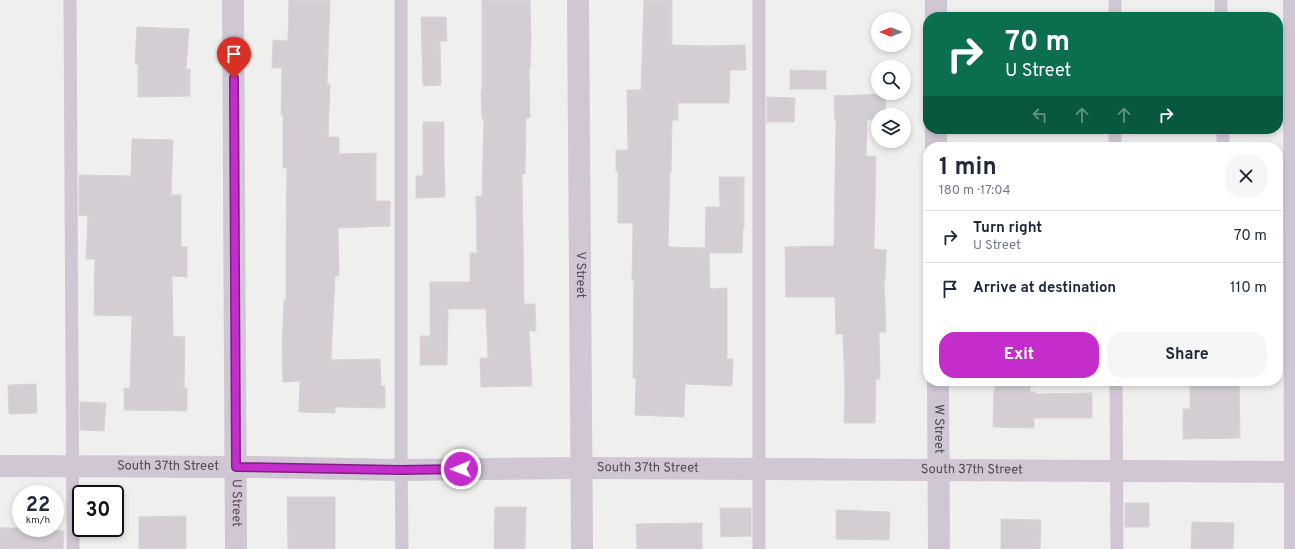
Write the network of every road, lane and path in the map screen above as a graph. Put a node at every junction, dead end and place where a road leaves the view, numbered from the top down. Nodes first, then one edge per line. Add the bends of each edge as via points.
1 (70, 0) edge
2 (233, 0) edge
3 (401, 0) edge
4 (578, 0) edge
5 (759, 0) edge
6 (936, 0) edge
7 (1115, 0) edge
8 (1221, 0) edge
9 (1294, 0) edge
10 (936, 12) edge
11 (1115, 12) edge
12 (1221, 12) edge
13 (938, 386) edge
14 (1116, 386) edge
15 (0, 466) edge
16 (73, 466) junction
17 (236, 467) junction
18 (582, 468) junction
19 (759, 469) junction
20 (401, 470) junction
21 (938, 470) junction
22 (1116, 471) junction
23 (1295, 472) edge
24 (73, 549) edge
25 (236, 549) edge
26 (402, 549) edge
27 (582, 549) edge
28 (759, 549) edge
29 (939, 549) edge
30 (1117, 549) edge
31 (1295, 549) edge

1 - 16 lane
2 - 17 street, U Street
3 - 20 lane
4 - 18 street, V Street
5 - 19 lane
6 - 10 street
7 - 11 lane
8 - 12 lane
9 - 23 street
13 - 21 street, W Street
14 - 22 lane
15 - 16 street, South 37th Street
16 - 17 street, South 37th Street
16 - 24 lane
17 - 20 street, South 37th Street
17 - 25 street, U Street
18 - 19 street, South 37th Street
18 - 20 street, South 37th Street
18 - 27 street, V Street
19 - 21 street, South 37th Street
19 - 28 lane
20 - 26 lane
21 - 22 street, South 37th Street
21 - 29 street, W Street
22 - 23 street, South 37th Street
22 - 30 lane
23 - 31 street

